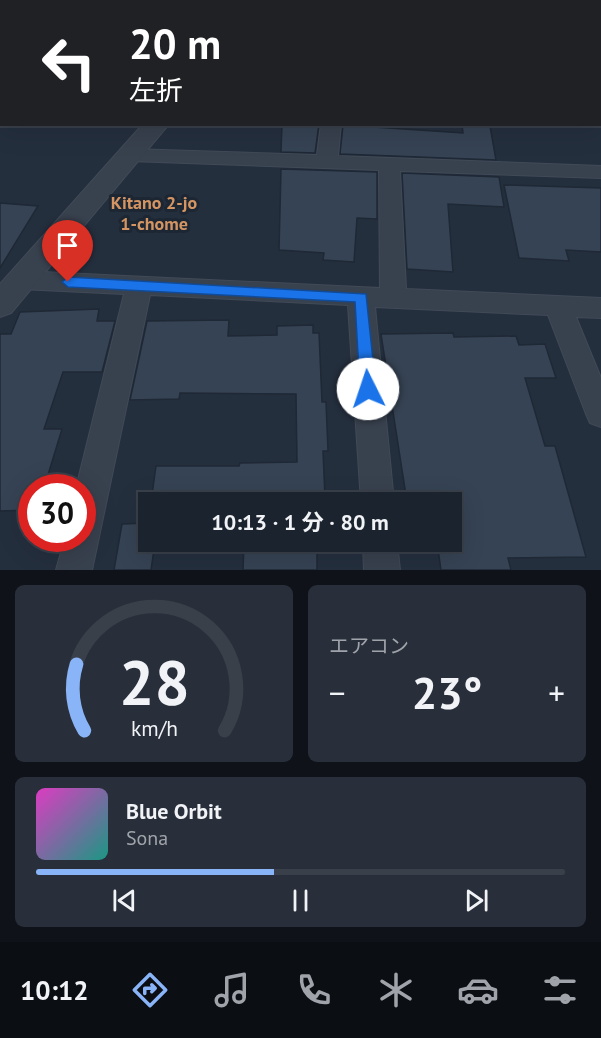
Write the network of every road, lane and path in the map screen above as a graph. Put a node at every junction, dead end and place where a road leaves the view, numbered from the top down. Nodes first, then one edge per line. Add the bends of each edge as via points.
1 (155, 126) edge
2 (331, 126) edge
3 (130, 155) junction
4 (327, 161) junction
5 (388, 163) junction
6 (601, 172) edge
7 (21, 280) junction
8 (139, 285) junction
9 (361, 298) junction
10 (393, 299) junction
11 (0, 305) edge
12 (558, 306) junction
13 (601, 308) edge
14 (601, 414) edge
15 (96, 475) edge
16 (376, 492) edge
17 (78, 552) edge
18 (381, 552) edge
19 (74, 570) edge
20 (382, 570) edge

1 - 3 street
2 - 4 street
3 - 4 street
3 - 7 street
4 - 5 street
5 - 6 street
5 - 10 street
7 - 8 street
7 - 11 street
8 - 9 street
8 - 15 street
9 - 10 street
9 - 16 street
10 - 12 street
12 - 13 street
12 - 14 street
17 - 19 street
18 - 20 street

